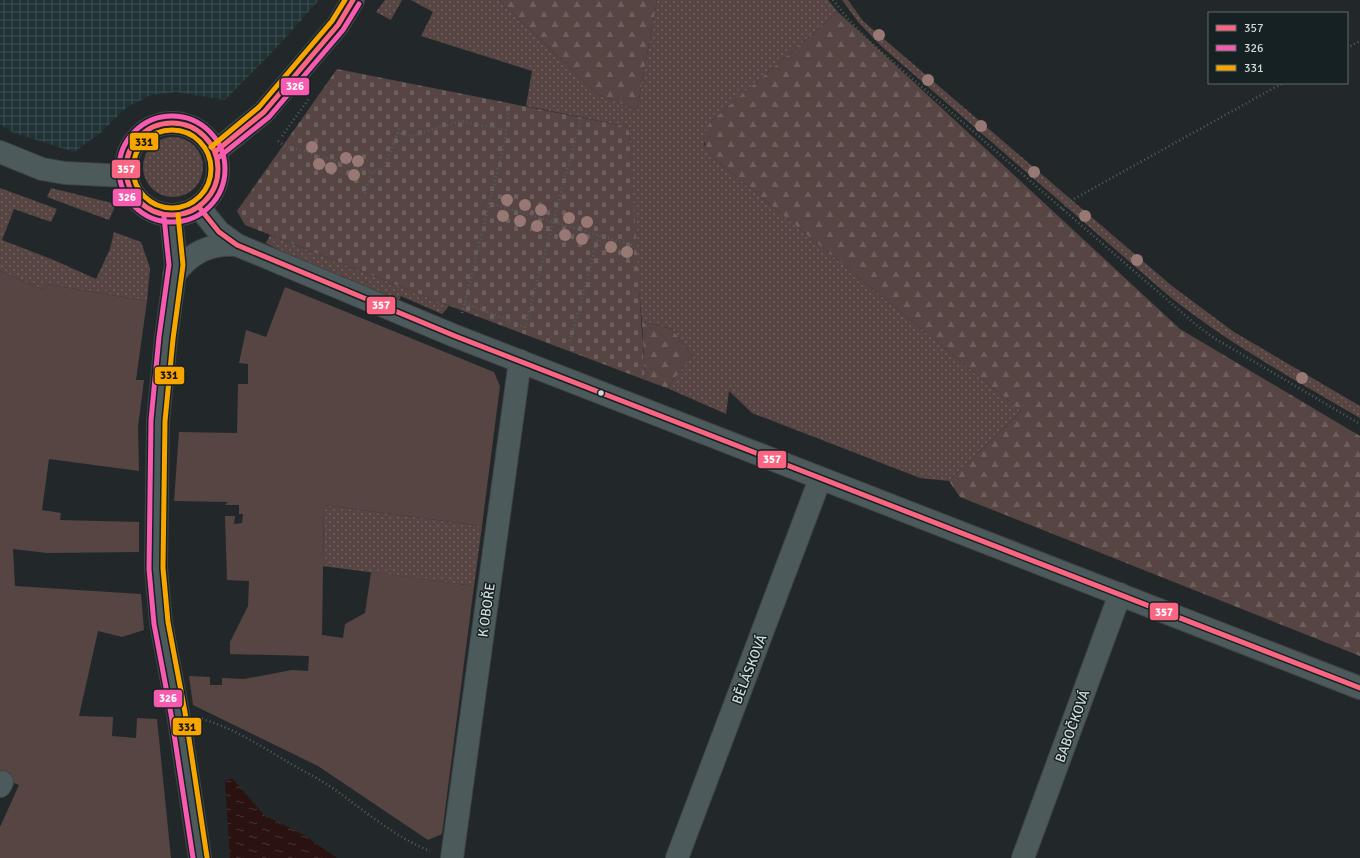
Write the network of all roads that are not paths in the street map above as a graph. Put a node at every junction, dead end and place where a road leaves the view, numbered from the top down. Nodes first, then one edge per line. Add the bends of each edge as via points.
1 (353, 0) edge
2 (0, 152) edge
3 (215, 152) junction
4 (126, 176) junction
5 (200, 207) junction
6 (171, 216) junction
7 (237, 245) junction
8 (174, 275) junction
9 (520, 361) junction
10 (820, 479) junction
11 (1120, 594) junction
12 (1360, 688) edge
13 (443, 855) edge
14 (200, 858) edge
15 (677, 858) edge
16 (1023, 858) edge

1 - 3 street via 338,25 264,112
2 - 4 street via 42,169 65,173
3 - 4 street via 208,140 193,128 174,123 160,125 148,130 130,150
3 - 5 street via 219,176 212,194
4 - 6 street via 137,200 152,211
5 - 6 street via 186,214
5 - 7 street via 219,232
6 - 8 street via 176,265
7 - 8 street via 224,244 201,250 181,265
7 - 9 street
8 - 14 street via 158,421 156,561 161,623 178,713
9 - 10 street
9 - 13 street, K OBOŘE
10 - 11 street
10 - 15 street, BĚLÁSKOVÁ
11 - 12 street
11 - 16 street, BABOČKOVÁ

